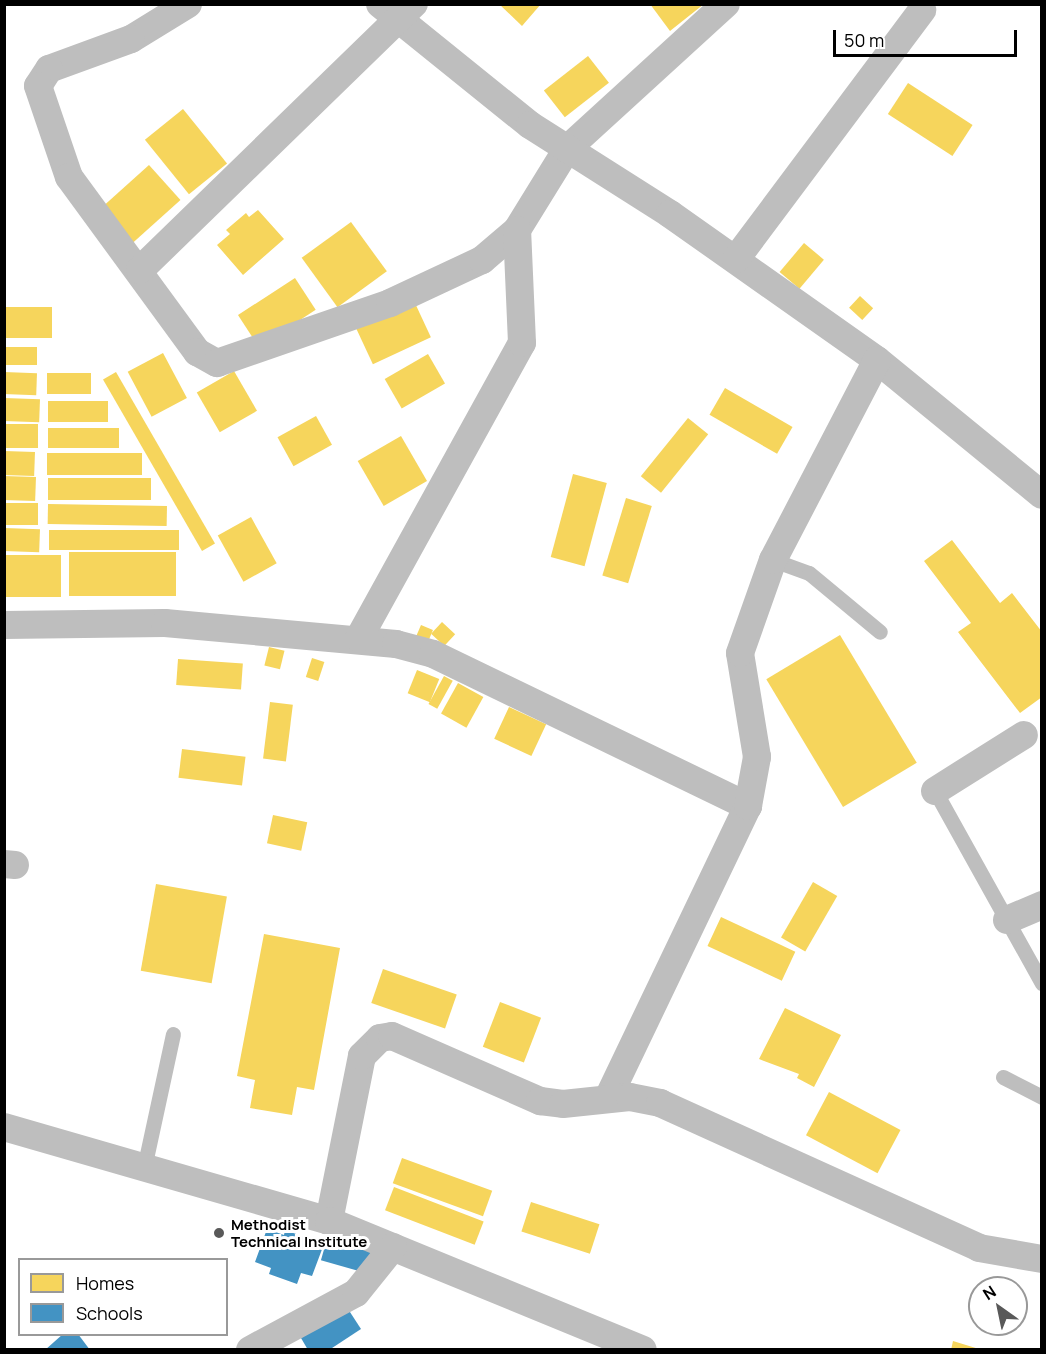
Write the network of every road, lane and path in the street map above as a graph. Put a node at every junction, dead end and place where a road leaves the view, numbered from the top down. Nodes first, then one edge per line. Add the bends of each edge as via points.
1 (188, 4) edge
2 (726, 4) edge
3 (397, 10) edge
4 (922, 10) dead end
5 (567, 149) junction
6 (517, 230) junction
7 (736, 259) junction
8 (140, 270) junction
9 (877, 360) junction
10 (1041, 495) edge
11 (773, 560) junction
12 (4, 625) edge
13 (880, 632) dead end
14 (359, 638) junction
15 (1024, 735) dead end
16 (934, 791) joint
17 (748, 806) junction
18 (1041, 905) edge
19 (1006, 920) junction
20 (1041, 983) edge
21 (172, 1034) dead end
22 (1003, 1077) dead end
23 (1041, 1097) edge
24 (608, 1098) junction
25 (4, 1127) edge
26 (144, 1168) junction
27 (328, 1221) junction
28 (393, 1247) junction
29 (1041, 1258) edge
30 (250, 1350) edge
31 (643, 1350) edge

1 - 8 street via 131,39 49,69 38,86 69,177
2 - 5 street
3 - 5 street
3 - 8 street
4 - 7 street
5 - 6 street
5 - 7 street
6 - 8 street via 471,267 390,303 217,363 197,352
6 - 14 street via 522,343
7 - 9 street
9 - 10 street
9 - 11 street
11 - 13 lane via 809,573
11 - 17 street via 740,653 756,757
12 - 14 street via 165,623
14 - 17 street via 433,654
15 - 16 street
16 - 19 lane
17 - 24 street
18 - 19 street
19 - 20 lane
21 - 26 lane
22 - 23 lane
24 - 27 street via 563,1104 540,1101 392,1036 380,1038 362,1056
24 - 29 street via 630,1097 660,1103 979,1248
25 - 26 street
26 - 27 street
27 - 28 street
28 - 30 street via 356,1293
28 - 31 street

